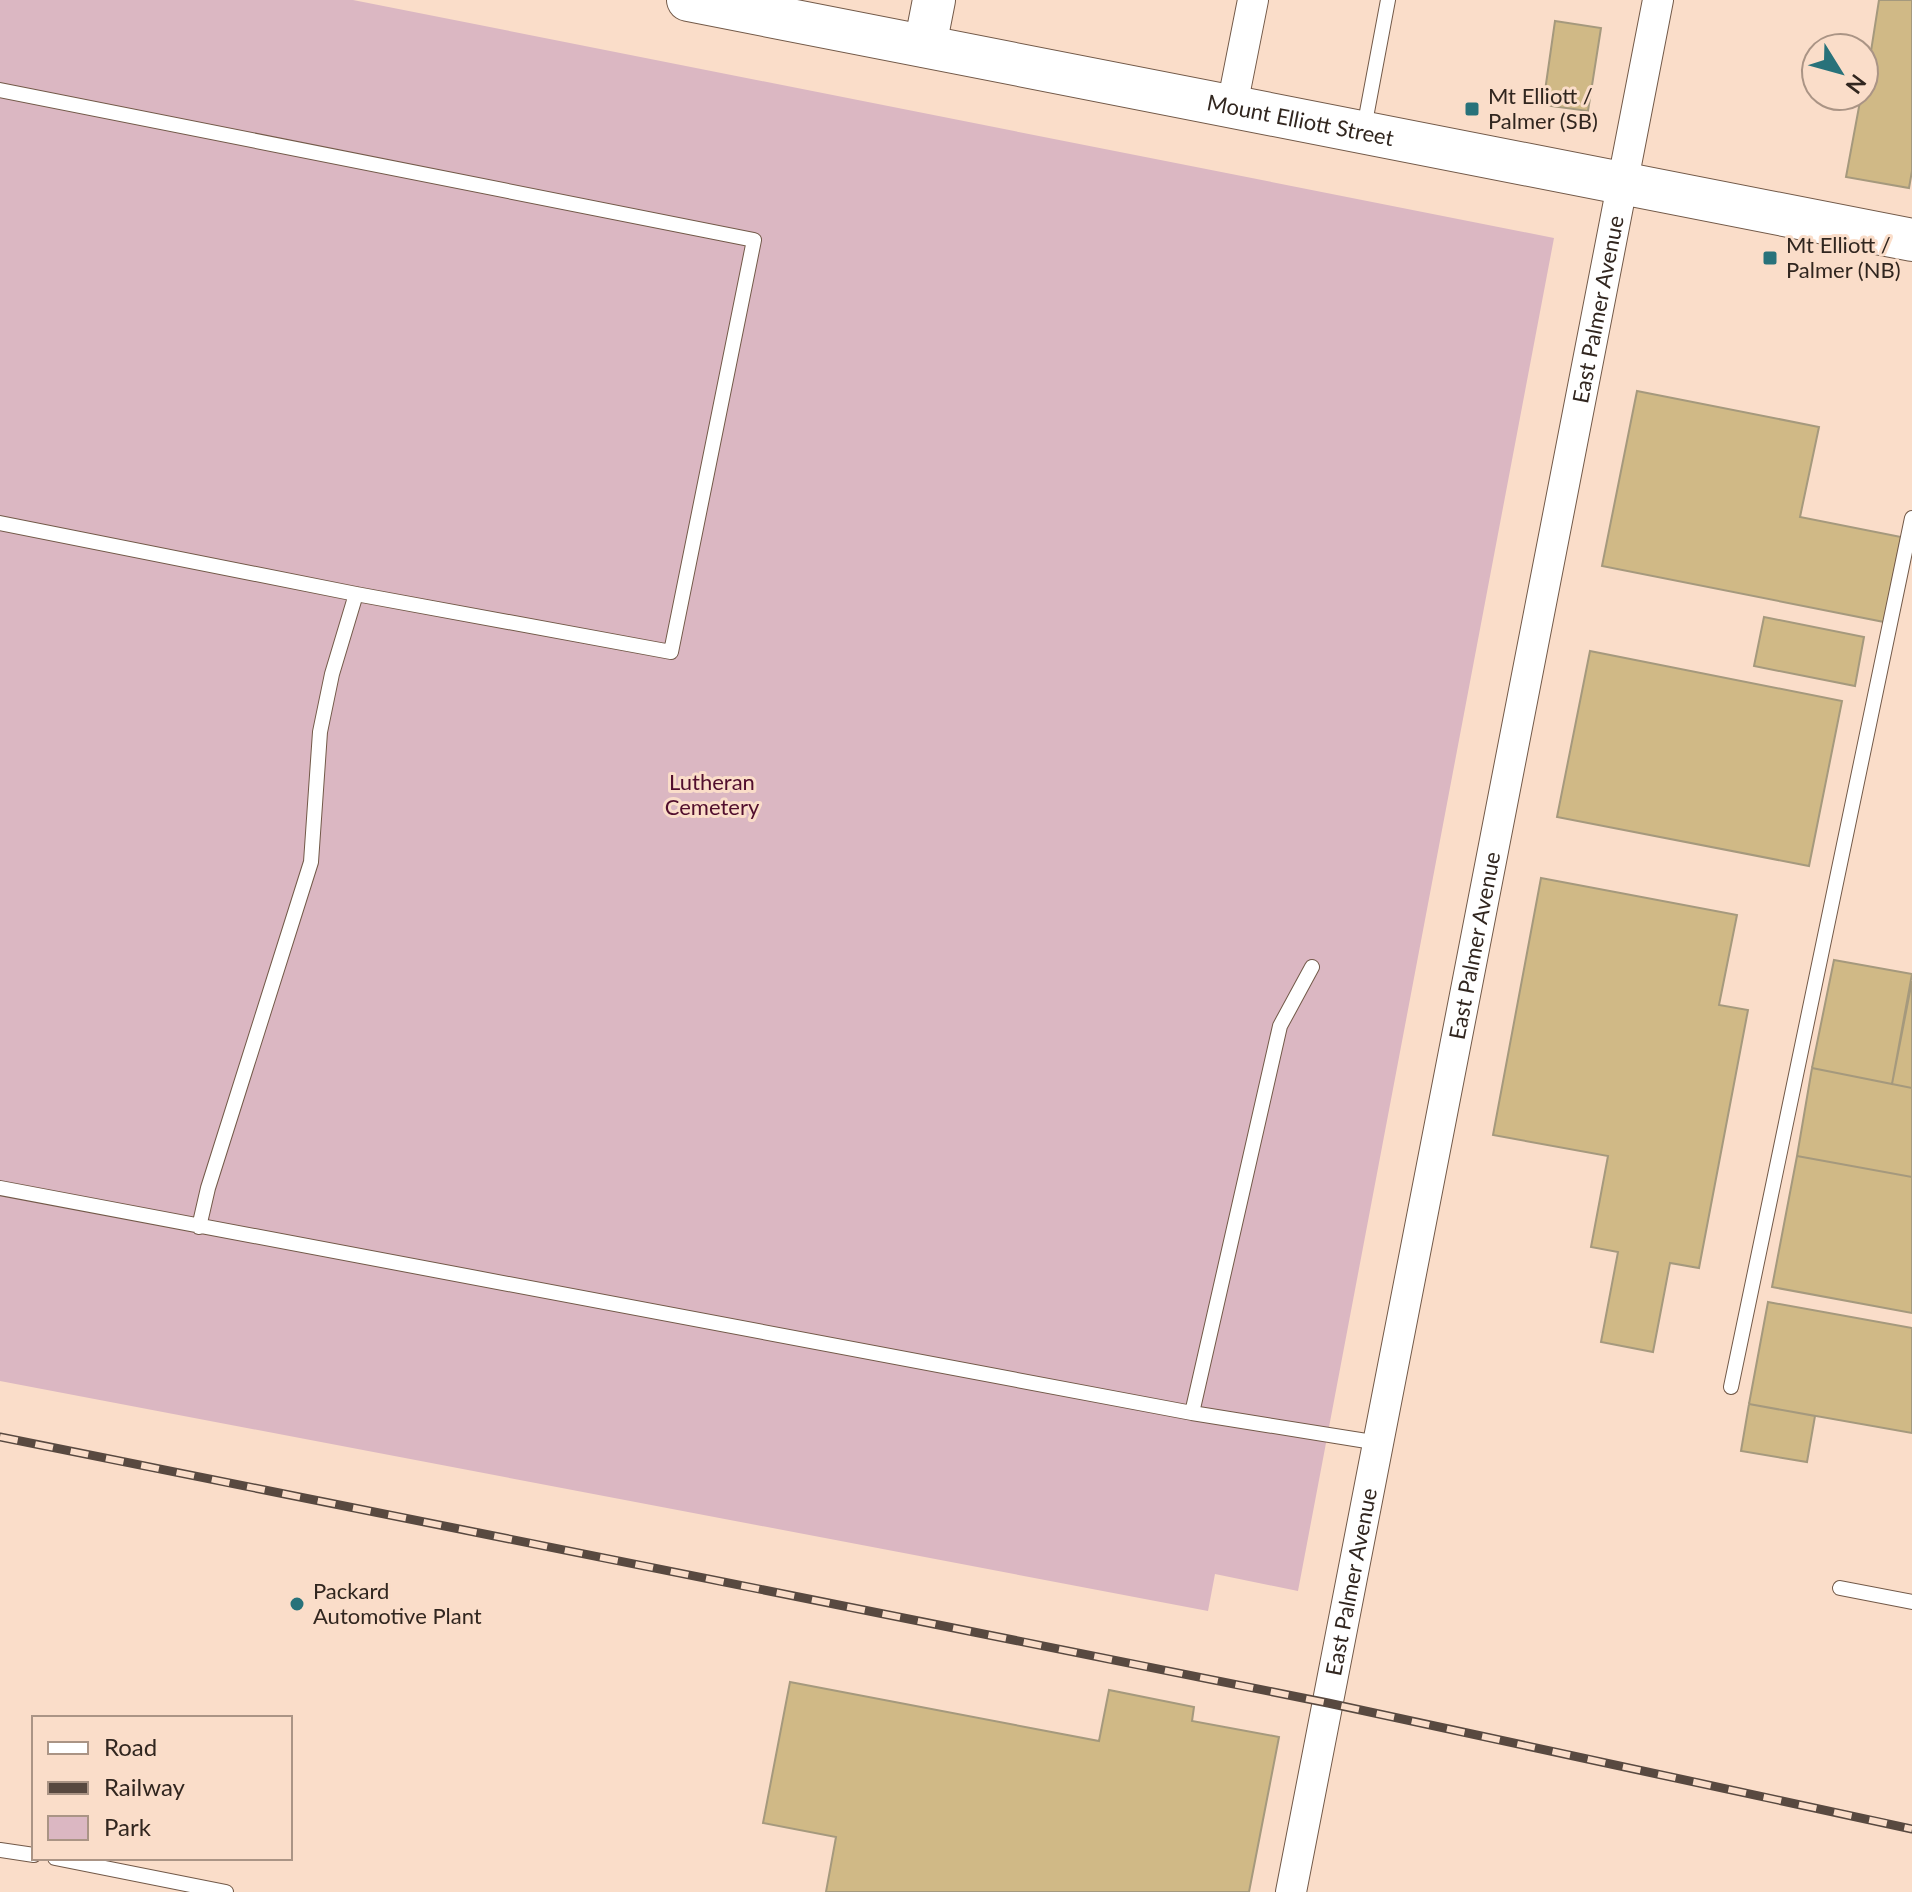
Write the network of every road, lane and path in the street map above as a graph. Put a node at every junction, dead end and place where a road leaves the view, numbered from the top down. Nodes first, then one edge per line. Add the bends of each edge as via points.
1 (688, 0) edge
2 (934, 0) edge
3 (1253, 0) edge
4 (1388, 0) edge
5 (1658, 0) edge
6 (925, 46) junction
7 (0, 90) edge
8 (1232, 106) junction
9 (1363, 132) junction
10 (1623, 183) junction
11 (1912, 240) edge
12 (1912, 518) edge
13 (0, 523) edge
14 (356, 594) junction
15 (1312, 967) dead end
16 (0, 1188) edge
17 (199, 1227) junction
18 (1731, 1387) dead end
19 (1192, 1413) junction
20 (1379, 1443) junction
21 (1840, 1588) dead end
22 (1912, 1602) edge
23 (0, 1850) edge
24 (32, 1855) edge
25 (65, 1860) edge
26 (226, 1892) edge
27 (1291, 1892) edge

1 - 6 main road, Mount Elliott Street
2 - 6 main road
3 - 8 street
4 - 9 lane
5 - 10 street, East Palmer Avenue
6 - 8 main road, Mount Elliott Street
7 - 14 lane via 754,240 671,652
8 - 9 main road, Mount Elliott Street
9 - 10 main road, Mount Elliott Street
10 - 11 main road, Mount Elliott Street
10 - 20 street, East Palmer Avenue
12 - 18 lane
13 - 14 lane
14 - 17 lane via 320,732 311,862
15 - 19 lane via 1280,1026
16 - 17 lane
17 - 19 lane
19 - 20 lane
20 - 27 street, East Palmer Avenue
21 - 22 lane
23 - 24 lane
25 - 26 lane

